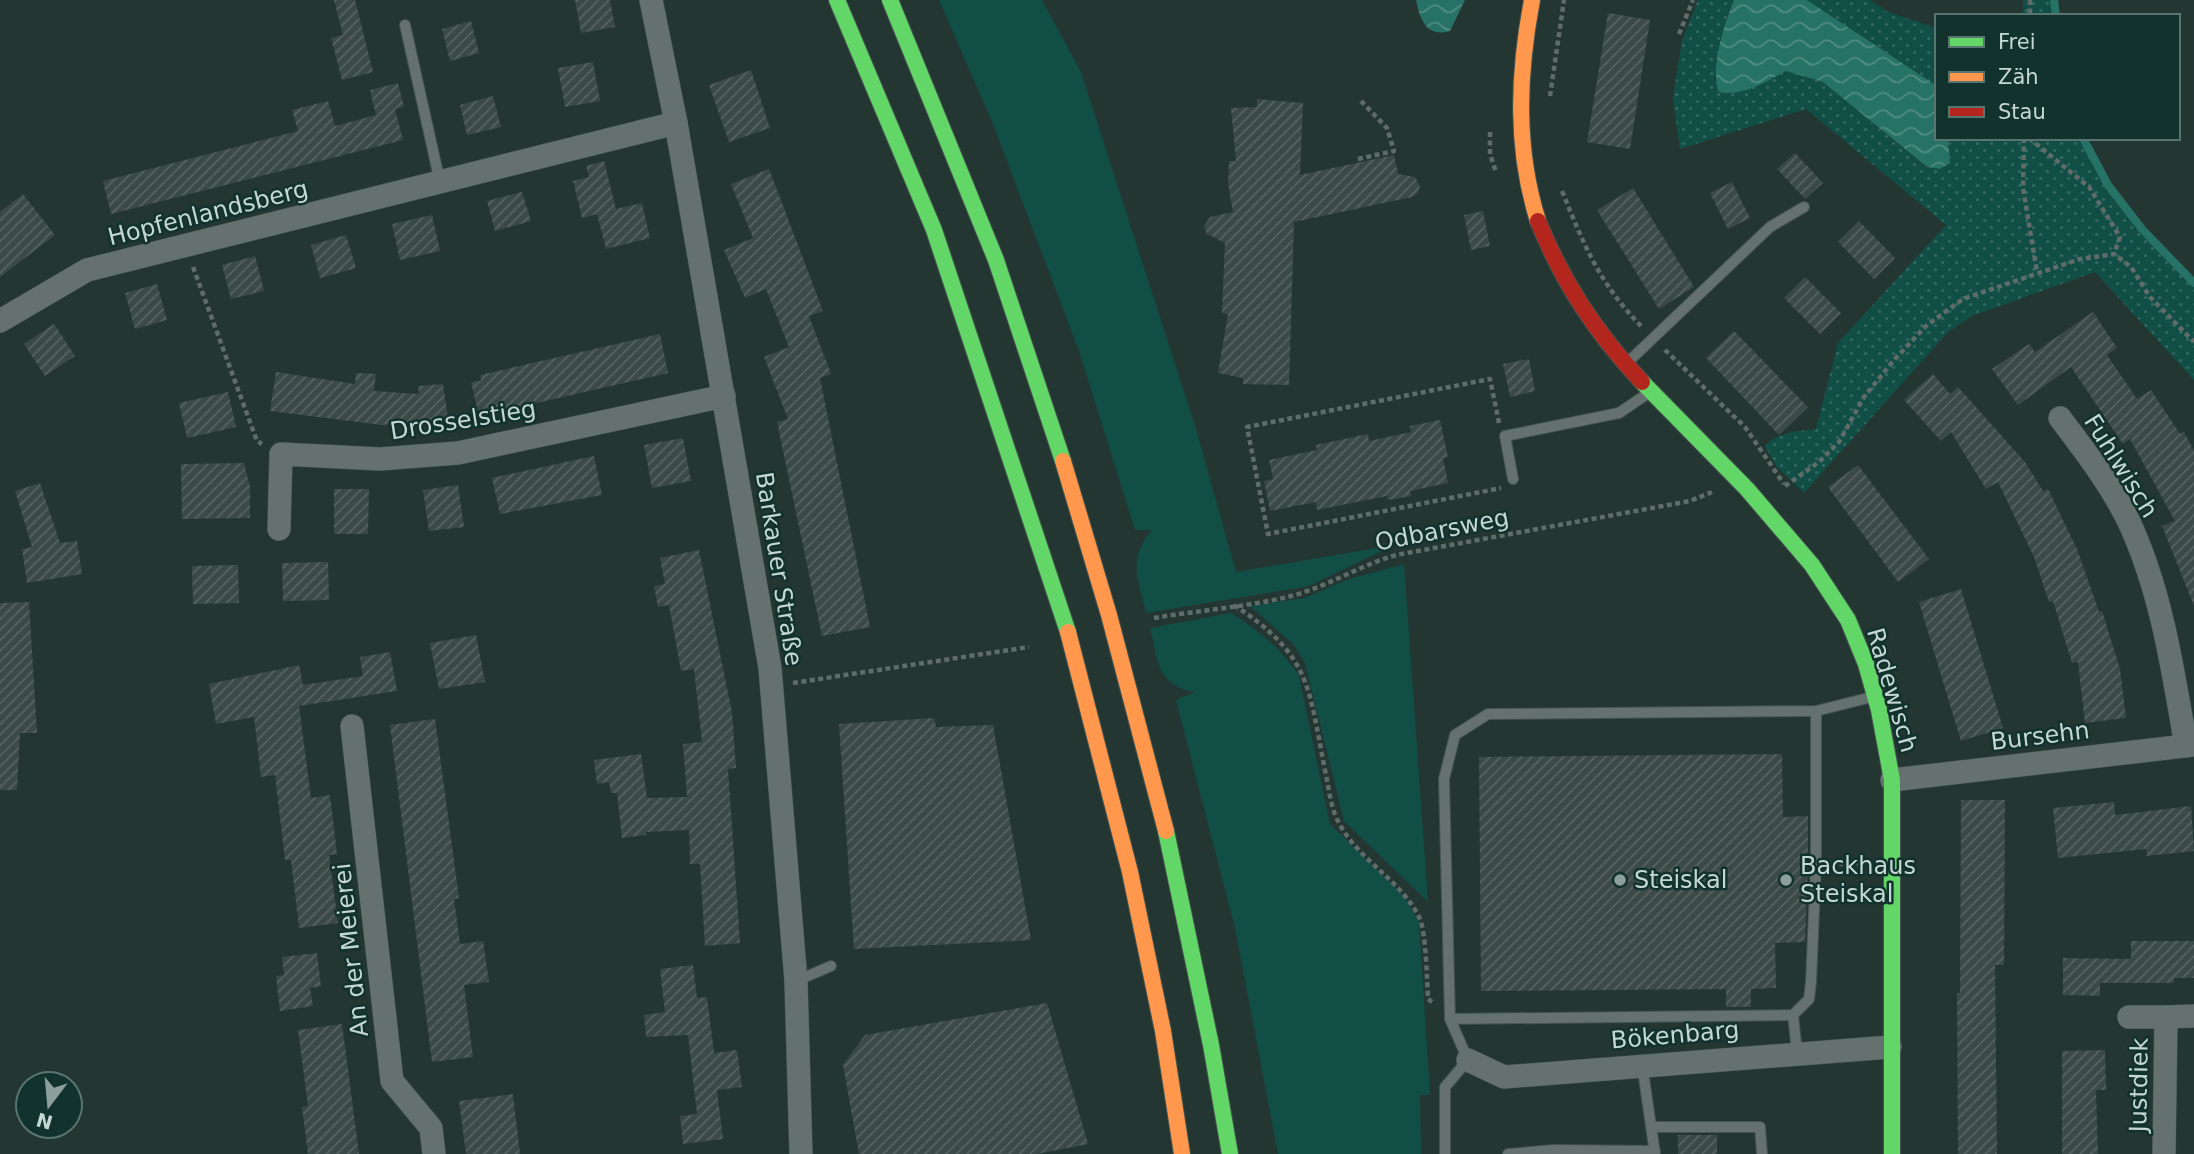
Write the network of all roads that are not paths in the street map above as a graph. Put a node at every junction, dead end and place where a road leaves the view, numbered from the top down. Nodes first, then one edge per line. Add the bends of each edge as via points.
1 (651, 0) edge
2 (837, 0) edge
3 (890, 0) edge
4 (1532, 0) edge
5 (405, 25) dead end
6 (676, 123) junction
7 (440, 182) junction
8 (1804, 207) dead end
9 (0, 321) edge
10 (1626, 364) junction
11 (1651, 390) junction
12 (724, 396) junction
13 (2060, 418) dead end
14 (1513, 478) road end
15 (279, 529) dead end
16 (1875, 696) junction
17 (1816, 710) junction
18 (352, 726) dead end
19 (2190, 745) edge
20 (1892, 780) junction
21 (831, 966) dead end
22 (796, 981) junction
23 (1793, 1015) junction
24 (2194, 1016) edge
25 (2129, 1017) dead end
26 (2166, 1017) junction
27 (1450, 1019) junction
28 (1890, 1047) junction
29 (1797, 1052) junction
30 (1468, 1060) junction
31 (1643, 1064) junction
32 (1653, 1127) junction
33 (1552, 1152) edge
34 (1655, 1152) edge
35 (434, 1154) edge
36 (801, 1154) edge
37 (1182, 1154) edge
38 (1230, 1154) edge
39 (1445, 1154) edge
40 (1508, 1154) edge
41 (1762, 1154) edge
42 (1892, 1154) edge
43 (2164, 1154) edge

1 - 6 street, Barkauer Straße
2 - 37 main road via 934,230 1066,626 1129,872 1163,1031
3 - 38 main road via 1009,297 1068,475 1172,851
4 - 10 main road, Radewisch via 1520,97 1529,191 1558,272 1583,312
5 - 7 lane
6 - 7 street, Hopfenlandsberg
6 - 12 street, Barkauer Straße
7 - 9 street, Hopfenlandsberg via 87,270
8 - 10 lane via 1770,228
10 - 11 main road, Radewisch
11 - 14 lane via 1619,413 1504,436
11 - 16 main road, Radewisch via 1734,473 1810,561 1854,632
12 - 15 street, Drosselstieg via 458,453 380,459 281,454
12 - 22 street, Barkauer Straße via 772,687
13 - 19 street, Fuhlwisch via 2130,523 2153,585
16 - 17 lane
16 - 20 main road, Radewisch
17 - 23 lane via 1811,982 1809,999
17 - 27 lane via 1488,714 1455,734 1444,779
18 - 35 street, An der Meierei via 392,1080 431,1128
19 - 20 street, Bursehn
20 - 28 main road, Radewisch
21 - 22 lane
22 - 36 street, Barkauer Straße
23 - 27 lane
23 - 29 lane
24 - 26 street, Justdiek
25 - 26 street, Justdiek
26 - 43 street, Justdiek
27 - 30 lane
28 - 29 street, Bökenbarg
28 - 42 main road, Radewisch
29 - 31 street, Bökenbarg
30 - 31 street, Bökenbarg via 1504,1077
30 - 39 lane via 1445,1087
31 - 32 lane via 1644,1095
32 - 34 lane
32 - 41 lane via 1760,1128
33 - 34 lane
33 - 40 lane

